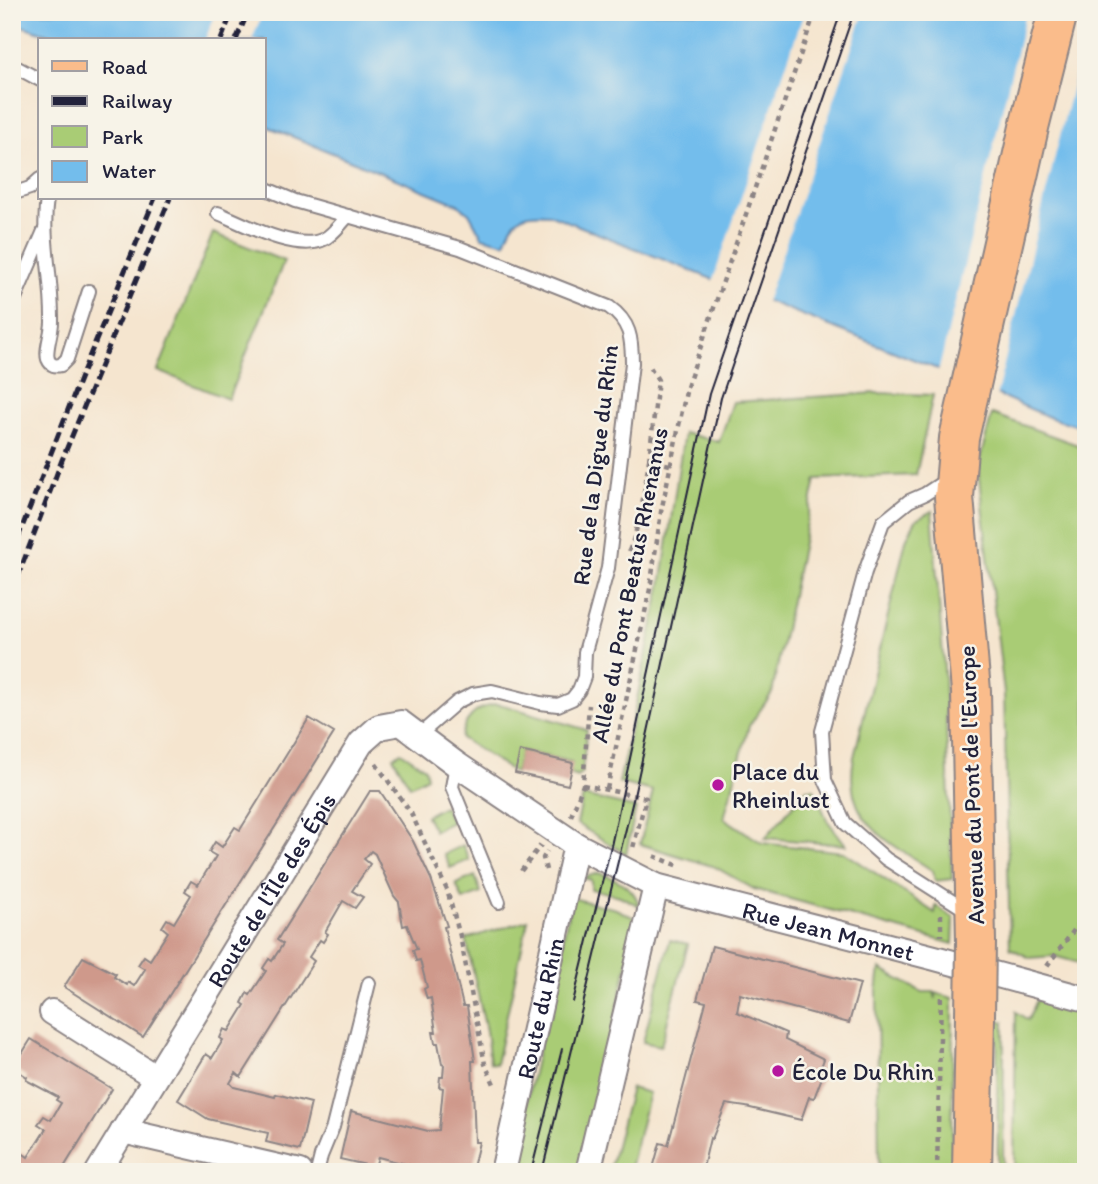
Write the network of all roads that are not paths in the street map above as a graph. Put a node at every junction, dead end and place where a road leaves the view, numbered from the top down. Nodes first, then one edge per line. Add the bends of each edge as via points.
1 (1058, 12) edge
2 (12, 65) edge
3 (38, 79) edge
4 (38, 181) edge
5 (266, 189) edge
6 (12, 194) edge
7 (47, 200) edge
8 (218, 213) dead end
9 (348, 216) junction
10 (44, 229) junction
11 (89, 291) dead end
12 (12, 305) edge
13 (954, 475) junction
14 (410, 729) junction
15 (456, 764) junction
16 (576, 845) junction
17 (656, 886) junction
18 (499, 902) dead end
19 (959, 927) junction
20 (369, 983) dead end
21 (1086, 999) edge
22 (52, 1012) dead end
23 (155, 1077) junction
24 (123, 1131) junction
25 (964, 1170) edge
26 (98, 1172) edge
27 (300, 1172) edge
28 (317, 1172) edge
29 (503, 1172) edge
30 (588, 1172) edge

1 - 13 main road, Avenue du Pont de l'Europe via 958,439
2 - 3 lane
4 - 6 lane
5 - 9 lane, Rue de la Digue du Rhin
7 - 10 lane
8 - 9 lane via 302,243 324,239
9 - 14 lane, Rue de la Digue du Rhin via 460,248 609,307 627,323 632,338 608,568 579,690 558,705 492,691 473,694
10 - 11 lane via 52,321 47,356 55,366 67,359
10 - 12 lane
13 - 19 main road, Avenue du Pont de l'Europe via 971,691
13 - 19 lane via 883,522 822,731 825,780 845,823
14 - 15 street, Rue Jean Monnet
14 - 23 street, Route de l'Île des Épis via 379,727 361,743
15 - 16 street, Rue Jean Monnet
15 - 18 lane via 452,787
16 - 17 street, Rue Jean Monnet
16 - 29 street, Route du Rhin
17 - 21 street, Rue Jean Monnet
17 - 30 street
19 - 25 main road, Avenue du Pont de l'Europe, bridge via 975,1016
20 - 28 lane
22 - 23 street
23 - 24 street, Route de l'Île des Épis
24 - 26 street, Route de l'Île des Épis
24 - 27 street

